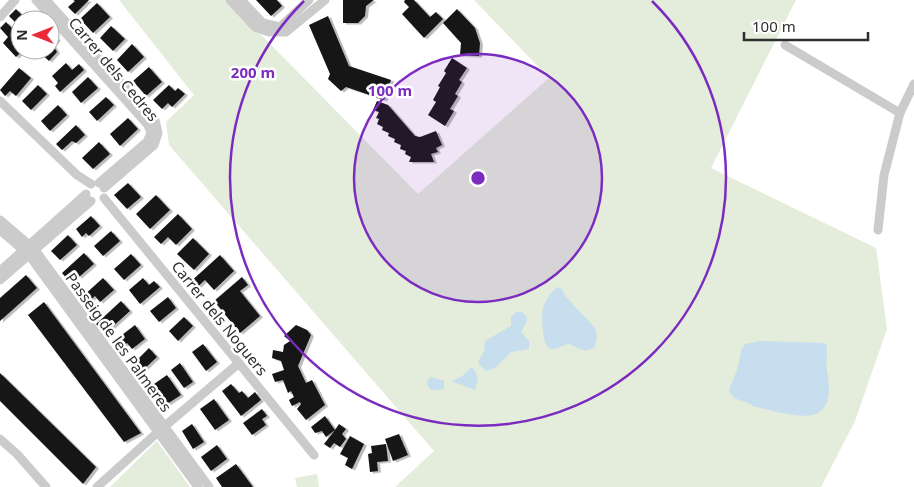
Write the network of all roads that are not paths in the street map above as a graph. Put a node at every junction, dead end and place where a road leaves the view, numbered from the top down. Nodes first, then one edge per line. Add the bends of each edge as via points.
1 (15, 0) edge
2 (36, 0) edge
3 (46, 0) edge
4 (230, 0) edge
5 (241, 0) edge
6 (309, 0) edge
7 (324, 0) edge
8 (0, 17) edge
9 (785, 45) dead end
10 (914, 84) edge
11 (0, 101) edge
12 (900, 113) junction
13 (154, 133) junction
14 (93, 190) junction
15 (104, 198) junction
16 (0, 220) edge
17 (0, 230) edge
18 (878, 230) dead end
19 (29, 250) junction
20 (0, 271) edge
21 (0, 280) edge
22 (239, 363) junction
23 (161, 429) junction
24 (0, 439) edge
25 (314, 455) dead end
26 (46, 487) edge
27 (97, 487) edge
28 (198, 487) edge
29 (209, 487) edge

1 - 8 street
2 - 13 street, Carrer dels Cedres
3 - 13 street, Carrer dels Cedres via 155,120
4 - 7 street via 256,27 268,32 286,32
5 - 6 street via 263,23 280,27
9 - 12 street
10 - 12 street
11 - 14 street
12 - 18 street via 884,175
13 - 14 street via 154,145
14 - 15 street via 106,194
14 - 15 street via 98,202
14 - 19 street
15 - 22 street, Carrer dels Noguers
16 - 19 street, Passeig de les Palmeres
17 - 19 street, Passeig de les Palmeres
19 - 20 street
19 - 21 street
19 - 23 street, Passeig de les Palmeres
22 - 23 street
22 - 25 street, Carrer dels Noguers
23 - 27 street
23 - 28 street, Passeig de les Palmeres
23 - 29 street, Passeig de les Palmeres
24 - 26 street

